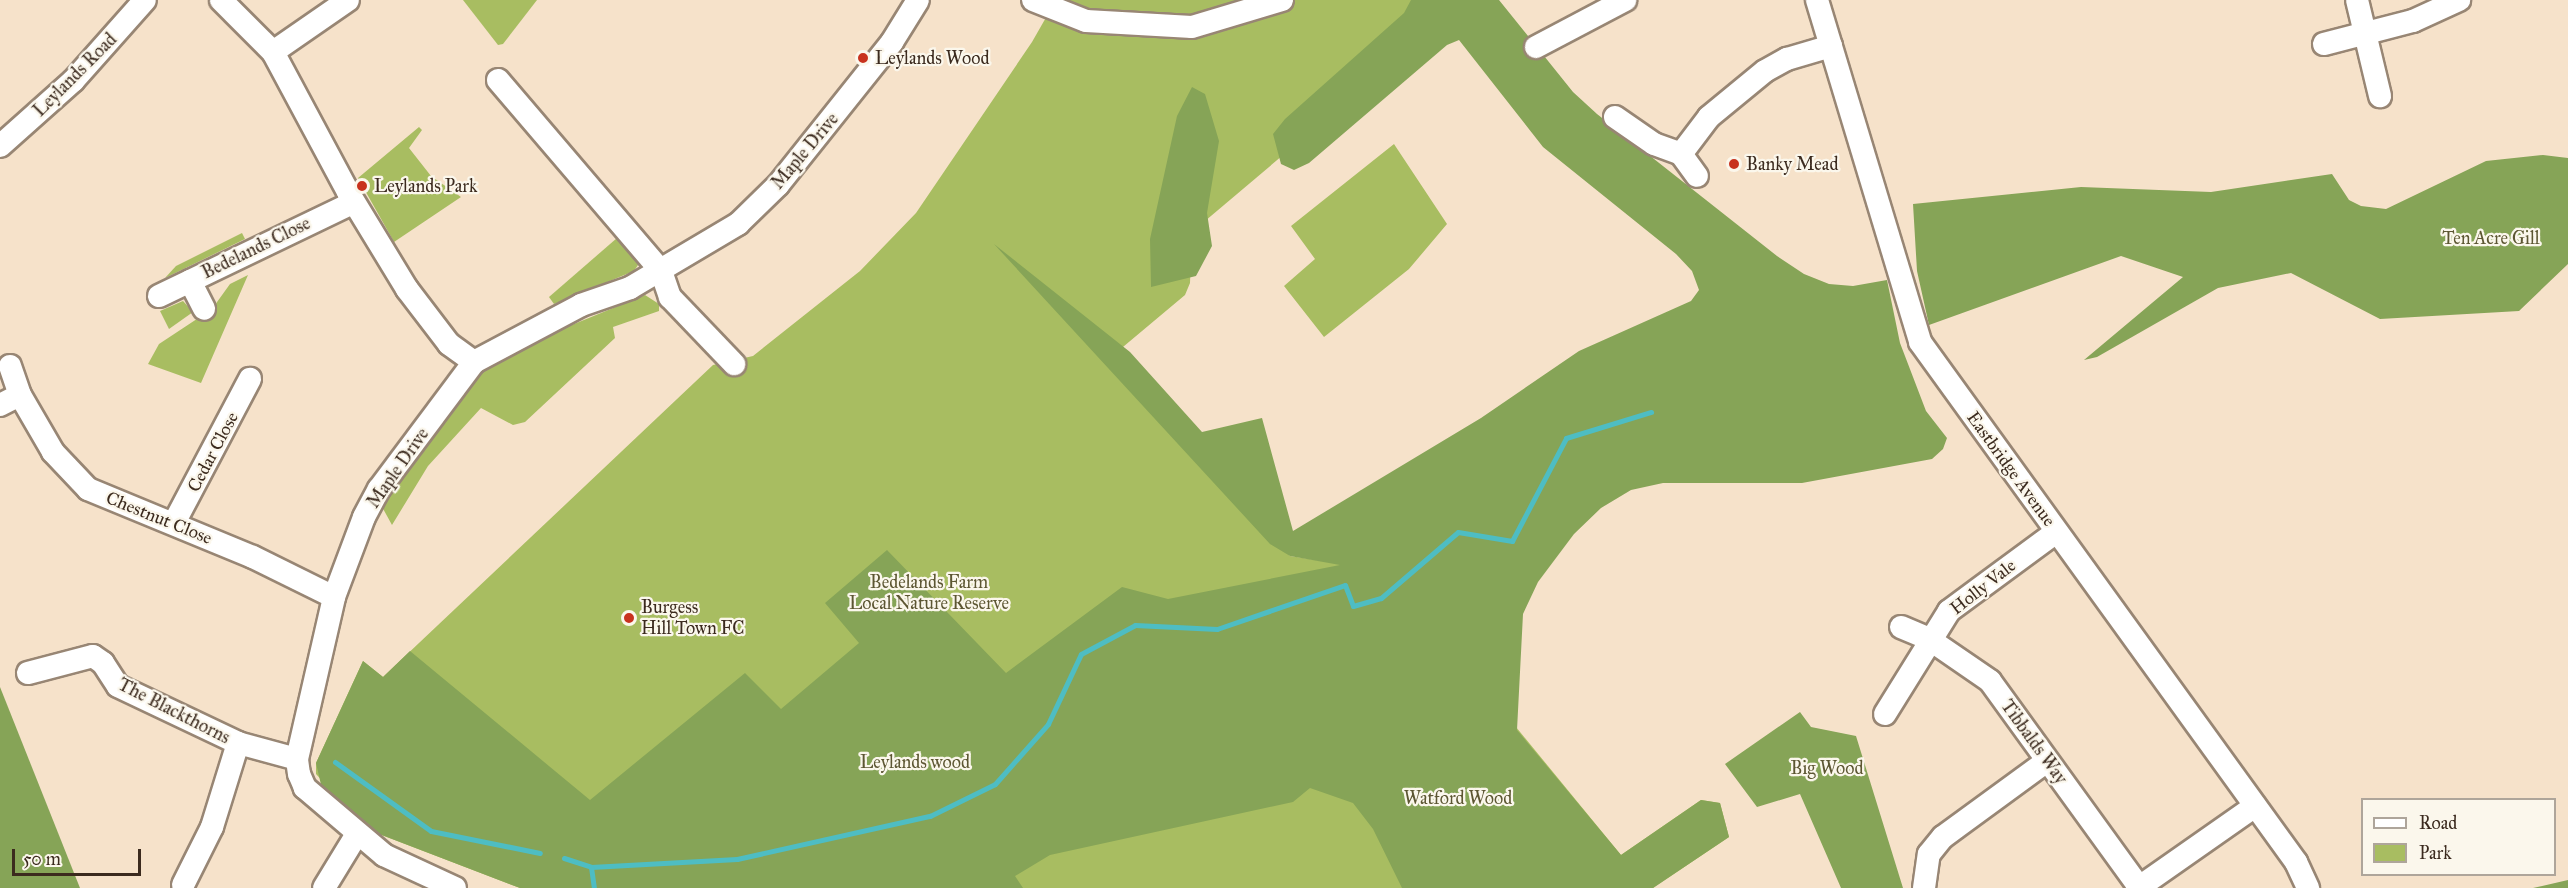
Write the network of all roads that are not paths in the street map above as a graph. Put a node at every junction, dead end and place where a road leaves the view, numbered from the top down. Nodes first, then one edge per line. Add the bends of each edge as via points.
1 (145, 0) edge
2 (221, 0) edge
3 (348, 0) edge
4 (918, 0) edge
5 (1033, 0) edge
6 (1282, 0) edge
7 (1625, 0) edge
8 (1817, 0) edge
9 (2357, 0) edge
10 (2459, 0) edge
11 (2365, 34) junction
12 (2324, 44) dead end
13 (1832, 46) junction
14 (1536, 47) dead end
15 (273, 52) junction
16 (498, 80) dead end
17 (2380, 96) dead end
18 (1615, 117) dead end
19 (0, 146) edge
20 (1681, 154) junction
21 (1697, 176) dead end
22 (354, 202) junction
23 (661, 271) junction
24 (190, 281) junction
25 (159, 296) dead end
26 (204, 309) dead end
27 (474, 362) junction
28 (734, 364) dead end
29 (10, 366) dead end
30 (250, 379) dead end
31 (10, 400) edge
32 (174, 523) junction
33 (2056, 532) junction
34 (334, 597) junction
35 (1900, 627) dead end
36 (1929, 639) junction
37 (28, 673) dead end
38 (1885, 714) dead end
39 (238, 743) junction
40 (297, 759) junction
41 (2047, 761) junction
42 (2255, 806) junction
43 (357, 834) junction
44 (183, 885) dead end
45 (324, 888) edge
46 (455, 888) edge
47 (1924, 888) edge
48 (2138, 888) edge
49 (2308, 888) edge

1 - 19 street, Leylands Road via 73,81
2 - 15 street
3 - 15 street
4 - 23 street, Maple Drive via 892,42 778,185 738,224
5 - 6 street via 1086,21 1192,27
7 - 14 street
8 - 13 street, Eastbridge Avenue
9 - 11 street
10 - 11 street via 2413,21
11 - 12 street
11 - 17 street
13 - 20 street via 1788,59 1765,71 1709,117
13 - 33 street, Eastbridge Avenue via 1920,342
15 - 22 street
16 - 23 street
18 - 20 street via 1654,144
20 - 21 street
22 - 24 street, Bedelands Close
22 - 27 street via 407,289 449,344
23 - 27 street, Maple Drive via 630,288 581,305
23 - 28 street via 670,297
24 - 25 street, Bedelands Close
24 - 26 street
27 - 34 street, Maple Drive via 379,489 358,530
29 - 31 street, Chestnut Close
30 - 32 street, Cedar Close
31 - 32 street, Chestnut Close via 88,489
32 - 34 street, Chestnut Close
33 - 36 street, Holly Vale via 1949,611
33 - 42 street, Eastbridge Avenue
34 - 40 street, Maple Drive
35 - 36 street, Tibbalds Way
36 - 38 street, Holly Vale
36 - 41 street, Tibbalds Way via 1990,681
37 - 39 street, The Blackthorns via 93,656 104,663 118,686
39 - 40 street, The Blackthorns
39 - 44 street via 212,826
40 - 43 street, Maple Drive via 305,788
41 - 47 street via 1943,837 1929,854
41 - 48 street, Tibbalds Way
42 - 48 street
42 - 49 street, Eastbridge Avenue via 2296,862
43 - 45 street
43 - 46 street, Maple Drive via 384,855

